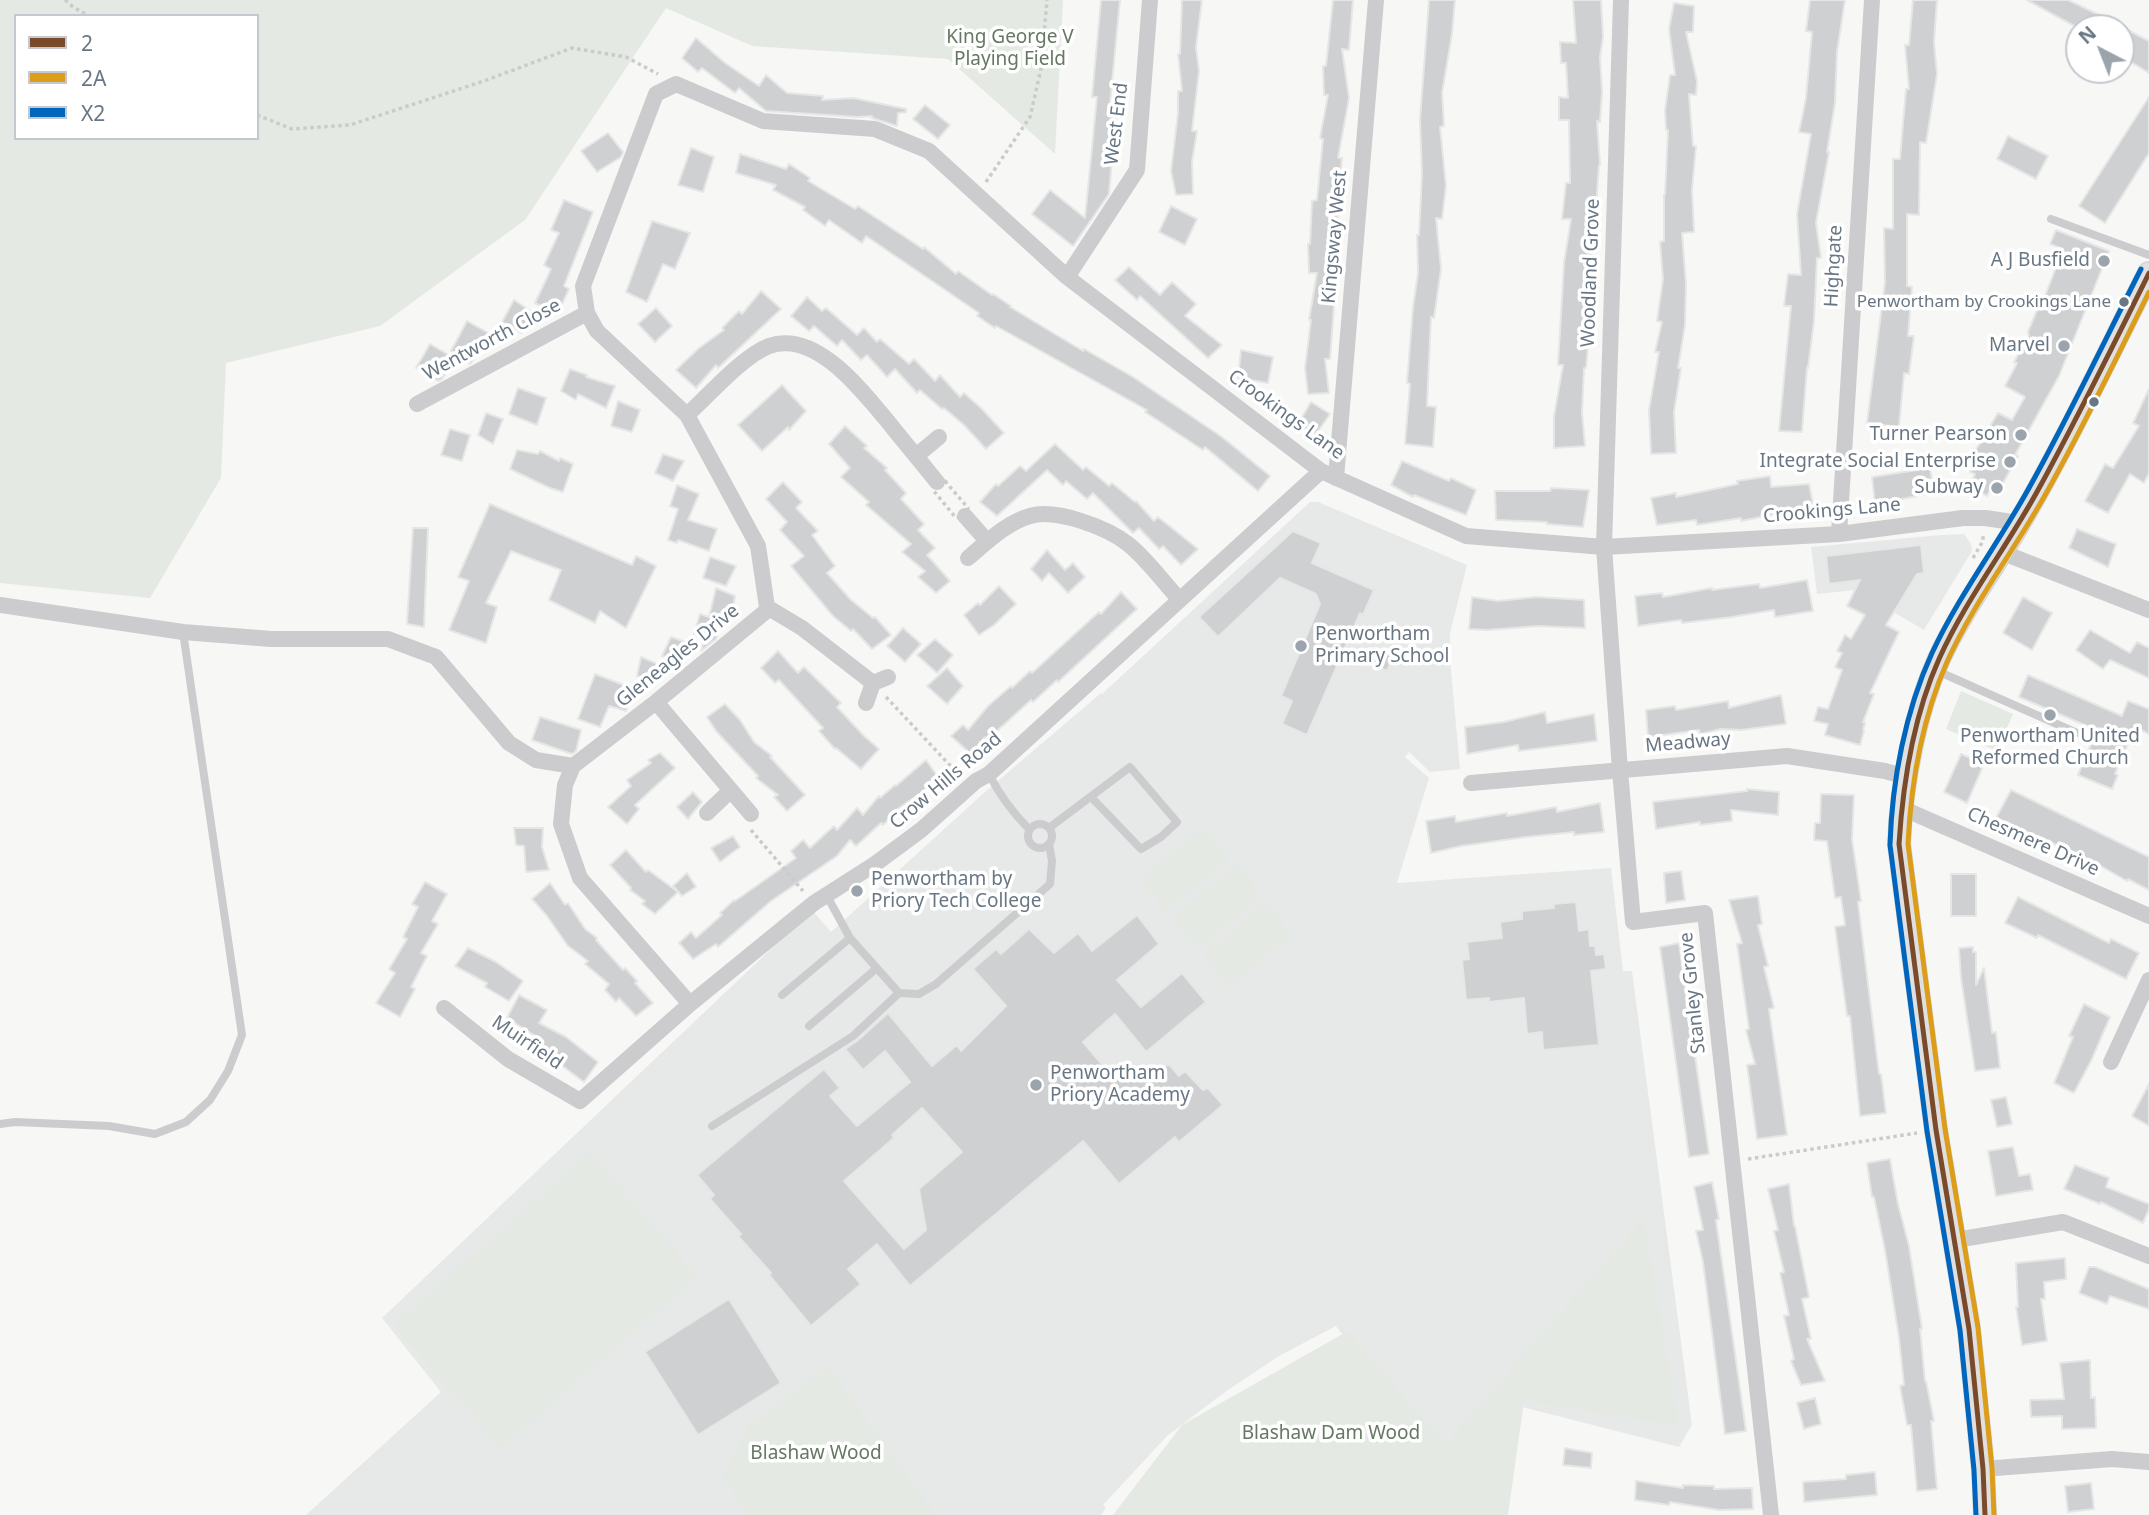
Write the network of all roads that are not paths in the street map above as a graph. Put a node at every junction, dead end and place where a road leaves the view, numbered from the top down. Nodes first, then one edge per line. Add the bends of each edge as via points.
1 (1150, 0) edge
2 (1376, 0) edge
3 (1621, 0) edge
4 (1872, 0) edge
5 (2051, 219) dead end
6 (2149, 255) edge
7 (2149, 273) edge
8 (1067, 276) junction
9 (586, 313) junction
10 (417, 403) dead end
11 (687, 415) junction
12 (939, 437) dead end
13 (916, 456) junction
14 (1329, 474) junction
15 (937, 482) road end
16 (965, 516) road end
17 (2019, 523) junction
18 (1839, 534) junction
19 (987, 541) junction
20 (1604, 547) junction
21 (1992, 547) junction
22 (968, 558) dead end
23 (1180, 600) junction
24 (0, 605) edge
25 (767, 607) junction
26 (2149, 610) edge
27 (183, 632) junction
28 (1935, 670) junction
29 (656, 702) junction
30 (866, 703) dead end
31 (2077, 733) dead end
32 (573, 766) junction
33 (1619, 770) junction
34 (989, 774) junction
35 (1906, 777) junction
36 (1471, 783) dead end
37 (730, 791) junction
38 (1092, 798) junction
39 (1900, 809) junction
40 (707, 813) dead end
41 (751, 814) road end
42 (1049, 828) junction
43 (1029, 829) junction
44 (1049, 844) junction
45 (820, 900) junction
46 (2149, 916) edge
47 (850, 938) junction
48 (877, 968) junction
49 (2149, 980) edge
50 (899, 993) junction
51 (782, 995) dead end
52 (690, 1004) junction
53 (452, 1011) dead end
54 (809, 1026) dead end
55 (2111, 1062) dead end
56 (580, 1101) joint
57 (0, 1124) edge
58 (712, 1126) dead end
59 (1956, 1240) junction
60 (2149, 1256) edge
61 (2149, 1462) edge
62 (1983, 1469) junction
63 (1771, 1515) edge
64 (1985, 1515) edge

1 - 8 street, West End via 1137,170
2 - 14 street, Kingsway West
3 - 20 street, Woodland Grove
4 - 18 street, Highgate
5 - 6 lane
7 - 17 street
8 - 9 street, Crookings Lane via 929,151 875,129 763,121 676,84 656,94 583,286
8 - 14 street, Crookings Lane
9 - 10 street, Wentworth Close
9 - 11 street, Gleneagles Drive via 597,331
11 - 13 street via 752,355 789,343 810,349 850,378
11 - 25 street, Gleneagles Drive via 758,546
12 - 13 street
13 - 15 street
14 - 20 street, Crookings Lane via 1466,536
14 - 23 street, Crow Hills Road
16 - 19 street
17 - 18 street, Crookings Lane via 1964,518
17 - 21 street
18 - 20 street, Crookings Lane
19 - 22 street
19 - 23 street via 1032,515 1059,514 1127,543
20 - 33 street, Stanley Grove
21 - 26 street
21 - 28 street
23 - 34 street, Crow Hills Road
24 - 27 street
25 - 29 street, Gleneagles Drive
25 - 30 street via 880,680
27 - 32 street via 271,639 388,639 436,657 509,743 536,760
27 - 57 lane via 242,1035 210,1100 186,1122 155,1134 109,1126
28 - 31 lane
28 - 35 street
29 - 32 street, Gleneagles Drive
29 - 37 street
32 - 52 street via 565,785 561,824 580,878
33 - 35 street, Meadway via 1787,756
33 - 36 street, Meadway
33 - 63 street, Stanley Grove via 1633,922 1705,913
34 - 43 lane via 1014,815
34 - 45 street, Crow Hills Road via 921,830
35 - 39 street
37 - 40 street
37 - 41 street
38 - 38 lane via 1130,767 1177,822 1141,849
38 - 42 lane
39 - 46 street, Chesmere Drive
39 - 59 street via 1899,844 1936,1130
42 - 43 lane via 1039,824
42 - 44 lane
43 - 44 lane via 1031,844 1038,848
44 - 50 lane via 1050,884 936,984 919,994
45 - 47 lane
45 - 52 street, Crow Hills Road
47 - 48 lane
47 - 51 lane
48 - 50 lane
48 - 54 lane
49 - 55 street
50 - 58 lane via 853,1036
52 - 56 street, Crow Hills Road
53 - 56 street, Muirfield via 509,1059
59 - 60 street via 2063,1222
59 - 62 street
61 - 62 street via 2112,1459
62 - 64 street

